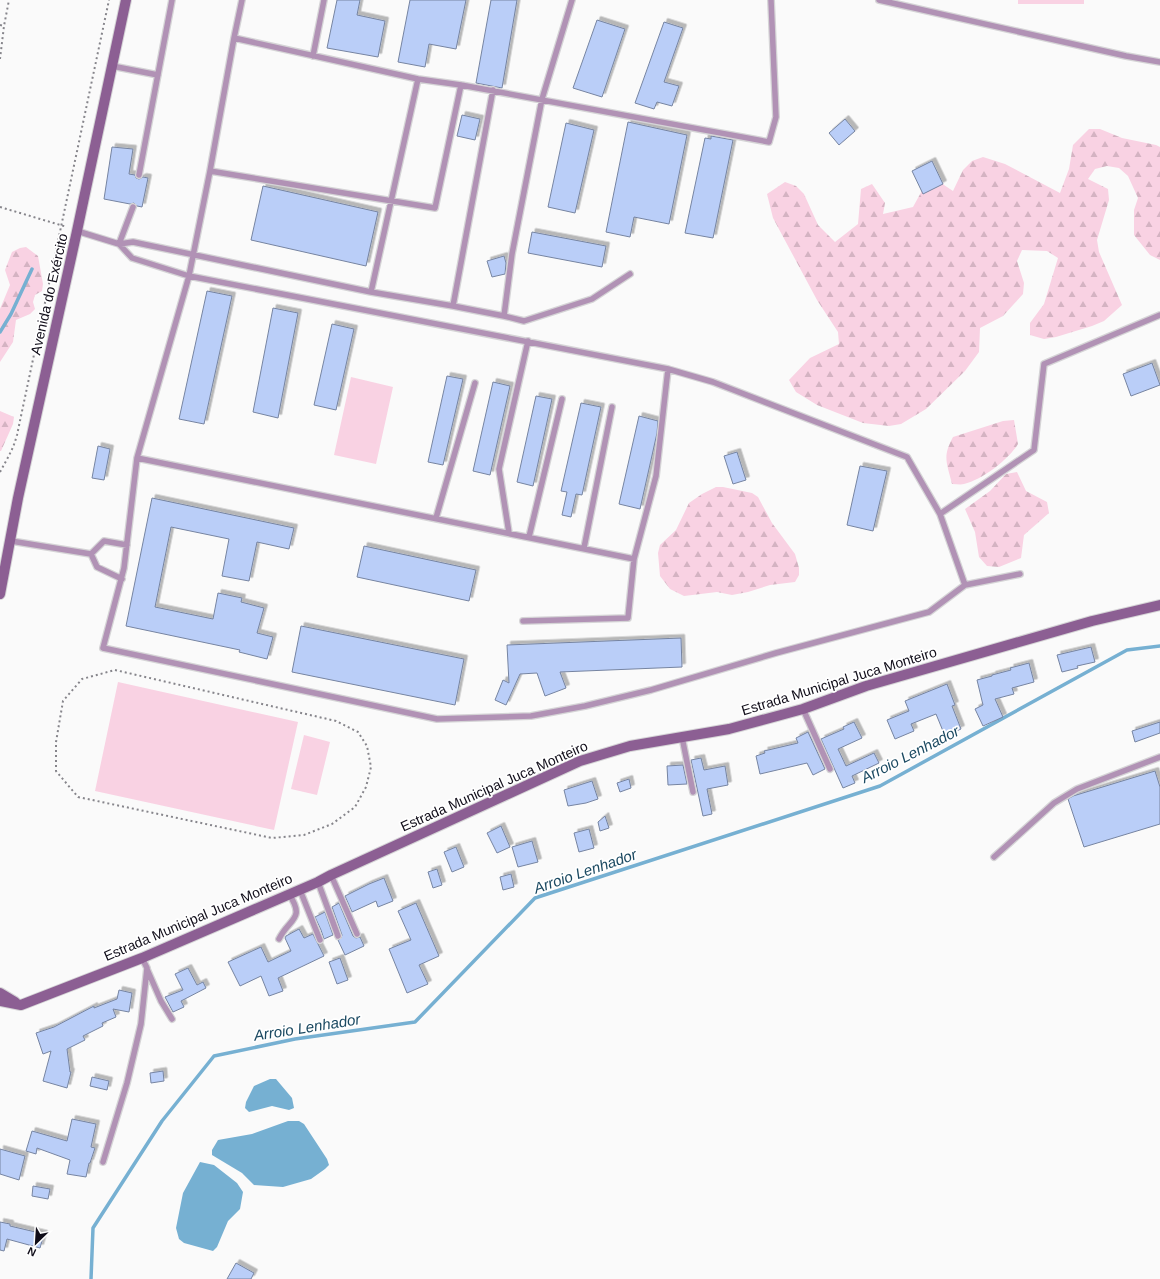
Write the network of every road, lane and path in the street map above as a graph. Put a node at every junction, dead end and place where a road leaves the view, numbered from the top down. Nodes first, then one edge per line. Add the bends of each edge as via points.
1 (9, 0) edge
2 (108, 0) edge
3 (126, 0) edge
4 (172, 0) edge
5 (242, 0) edge
6 (324, 0) edge
7 (572, 0) edge
8 (771, 0) edge
9 (879, 0) edge
10 (0, 25) edge
11 (4, 26) junction
12 (234, 38) junction
13 (313, 56) junction
14 (0, 59) edge
15 (1160, 62) edge
16 (112, 66) junction
17 (158, 75) junction
18 (418, 79) junction
19 (461, 85) junction
20 (493, 90) junction
21 (542, 99) junction
22 (210, 171) junction
23 (139, 175) dead end
24 (391, 202) junction
25 (0, 207) edge
26 (133, 207) dead end
27 (62, 226) junction
28 (77, 231) junction
29 (119, 244) junction
30 (194, 254) junction
31 (630, 274) dead end
32 (189, 276) junction
33 (371, 292) junction
34 (454, 306) junction
35 (1160, 315) edge
36 (504, 316) junction
37 (528, 341) junction
38 (668, 369) junction
39 (475, 383) dead end
40 (562, 399) dead end
41 (612, 407) dead end
42 (137, 458) junction
43 (0, 472) edge
44 (940, 514) junction
45 (436, 518) junction
46 (509, 533) junction
47 (529, 537) junction
48 (11, 541) junction
49 (127, 545) junction
50 (584, 548) junction
51 (91, 554) junction
52 (634, 559) junction
53 (1020, 574) dead end
54 (122, 579) junction
55 (965, 585) junction
56 (0, 594) edge
57 (1160, 605) edge
58 (523, 621) dead end
59 (803, 709) junction
60 (682, 737) junction
61 (1160, 758) edge
62 (830, 769) dead end
63 (693, 792) dead end
64 (78, 797) joint
65 (994, 857) dead end
66 (331, 875) junction
67 (318, 882) junction
68 (300, 890) junction
69 (289, 894) junction
70 (357, 934) dead end
71 (338, 936) dead end
72 (279, 939) dead end
73 (320, 940) dead end
74 (142, 958) junction
75 (147, 968) junction
76 (0, 993) edge
77 (0, 1001) edge
78 (21, 1005) junction
79 (172, 1019) dead end
80 (103, 1162) dead end

1 - 11 path
2 - 27 path
3 - 16 street, Avenida do Exército
4 - 17 lane
5 - 12 lane
6 - 13 lane
7 - 21 lane
8 - 21 lane via 776,117 770,142
9 - 15 lane
10 - 11 path
11 - 14 path
12 - 13 lane
12 - 22 lane
13 - 18 lane
16 - 17 lane
16 - 28 street, Avenida do Exército
17 - 23 lane
18 - 19 lane
18 - 24 lane
19 - 20 lane
19 - 24 lane via 435,208
20 - 21 lane
20 - 34 lane
21 - 36 lane via 512,254
22 - 24 lane
22 - 30 lane
24 - 33 lane
25 - 27 path
26 - 29 lane
27 - 28 path
27 - 43 path via 14,446
28 - 29 lane
28 - 48 street, Avenida do Exército via 18,498
29 - 30 lane via 133,242
29 - 32 lane via 132,258
30 - 32 lane
30 - 33 lane
31 - 36 lane via 592,299 524,321
32 - 37 lane
32 - 42 lane
33 - 34 lane
34 - 36 lane
35 - 44 lane via 1044,364 1034,450
37 - 38 lane
37 - 46 lane via 499,469
38 - 44 lane via 713,382 907,457
38 - 52 lane via 656,476
39 - 45 lane
40 - 47 lane
41 - 50 lane
42 - 45 lane
42 - 49 lane
44 - 55 lane
45 - 46 lane
46 - 47 lane
47 - 50 lane
48 - 51 lane
48 - 56 street, Avenida do Exército
49 - 51 lane via 104,541
49 - 54 lane
50 - 52 lane
51 - 54 lane via 97,567
52 - 58 lane via 628,618
53 - 55 lane
54 - 55 lane via 103,648 437,719 531,716 651,690 929,612
57 - 59 street, Estrada Municipal Juca Monteiro via 1092,621 866,686
59 - 60 street, Estrada Municipal Juca Monteiro via 729,729
59 - 62 lane
60 - 63 lane
60 - 66 street, Estrada Municipal Juca Monteiro via 630,746 580,761
61 - 65 lane via 1077,789 1054,803
64 - 64 path via 272,838 304,834 332,824 355,807 366,787 371,767 366,746 358,732 336,721 115,670 82,679 63,701 56,742 56,771
66 - 67 street, Estrada Municipal Juca Monteiro
66 - 70 lane
67 - 68 street, Estrada Municipal Juca Monteiro
67 - 71 lane
68 - 69 street, Estrada Municipal Juca Monteiro
68 - 73 lane
69 - 72 lane via 297,911
69 - 74 street, Estrada Municipal Juca Monteiro
74 - 75 lane
74 - 78 street, Estrada Municipal Juca Monteiro
75 - 79 lane
75 - 80 lane via 141,1024
76 - 78 street
77 - 78 street

